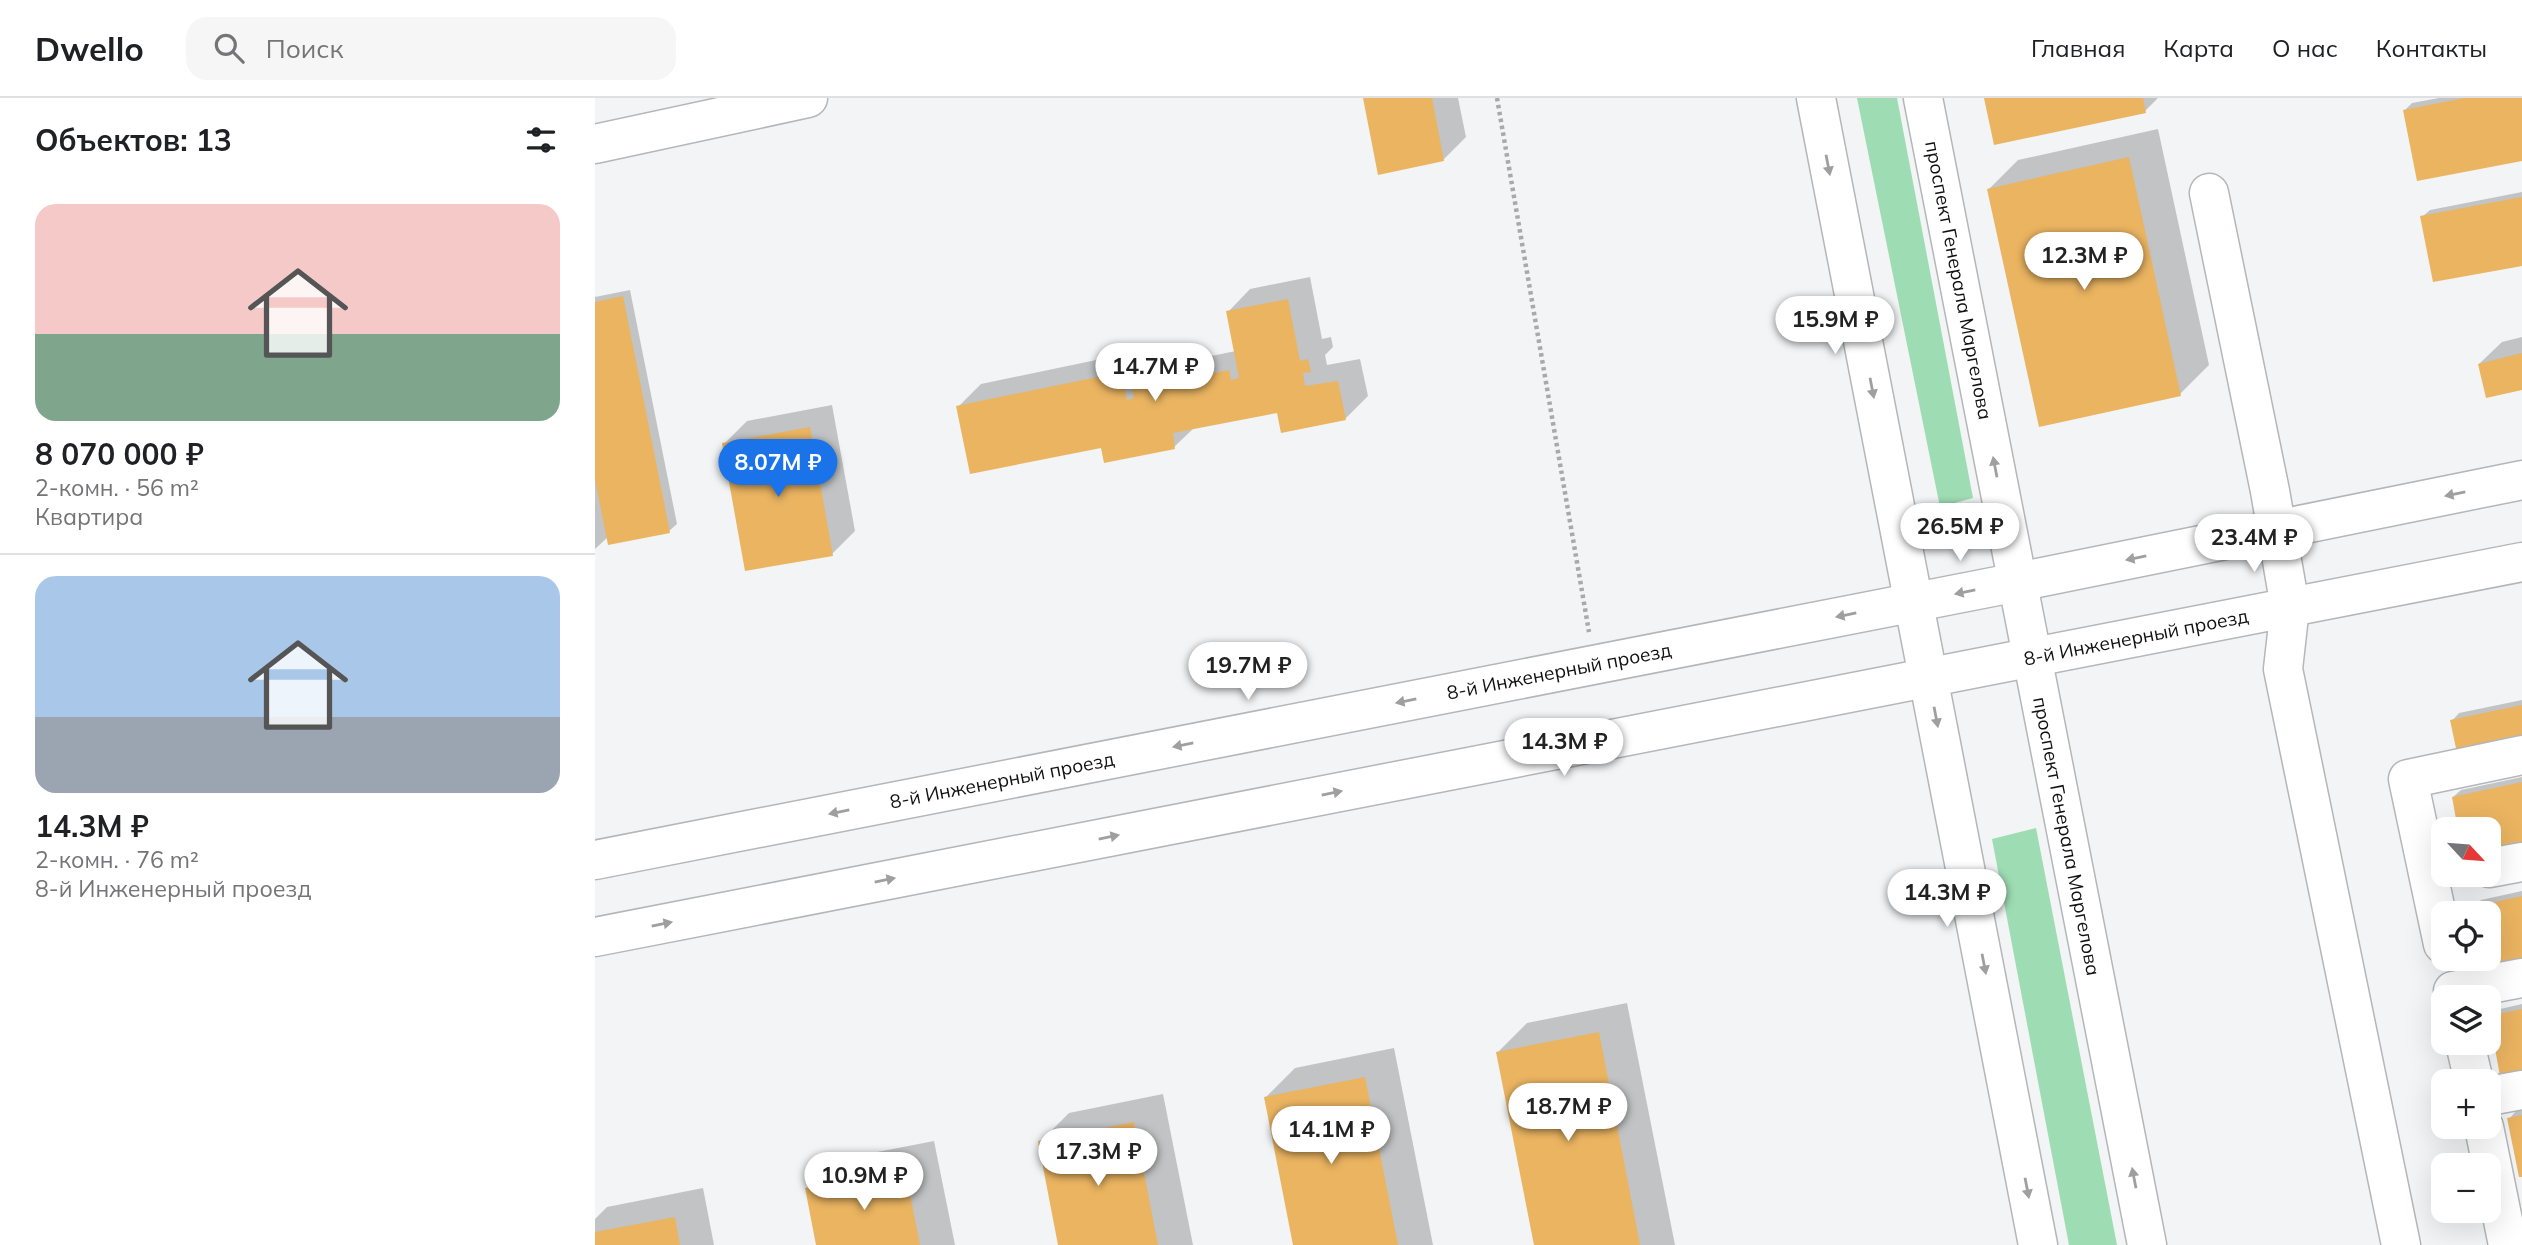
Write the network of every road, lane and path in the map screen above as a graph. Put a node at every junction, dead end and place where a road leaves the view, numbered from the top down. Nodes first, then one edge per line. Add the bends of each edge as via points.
1 (808, 98) edge
2 (1497, 98) edge
3 (1816, 98) edge
4 (1923, 98) edge
5 (595, 144) edge
6 (2209, 193) dead end
7 (2522, 480) edge
8 (2276, 530) junction
9 (2522, 562) edge
10 (2018, 582) junction
11 (1913, 602) junction
12 (2290, 607) junction
13 (2032, 657) junction
14 (1594, 664) junction
15 (1928, 677) junction
16 (2522, 755) edge
17 (2431, 844) edge
18 (595, 860) edge
19 (2522, 862) edge
20 (2501, 866) edge
21 (595, 937) edge
22 (2522, 978) edge
23 (2451, 983) edge
24 (2522, 1090) edge
25 (2501, 1094) edge
26 (2488, 1139) edge
27 (2511, 1204) edge
28 (2038, 1245) edge
29 (2147, 1245) edge
30 (2401, 1245) edge
31 (2508, 1245) edge

1 - 5 street
2 - 14 path
3 -> 11 street
10 -> 4 street, проспект Генерала Маргелова
6 - 8 street
7 -> 8 street, 8-й Инженерный проезд
8 -> 10 street, 8-й Инженерный проезд
8 - 12 street
9 - 12 street, 8-й Инженерный проезд
10 -> 11 street, 8-й Инженерный проезд
10 - 13 street, проспект Генерала Маргелова
11 -> 14 street, 8-й Инженерный проезд
11 - 15 street
12 - 13 street, 8-й Инженерный проезд
12 - 30 street via 2283,669
13 - 15 street, 8-й Инженерный проезд
29 -> 13 street, проспект Генерала Маргелова
14 -> 18 street, 8-й Инженерный проезд
21 -> 15 street, 8-й Инженерный проезд
15 -> 28 street
16 - 17 street via 2408,779
19 - 20 street
22 - 23 street
24 - 25 street
26 - 27 street
27 - 31 street

